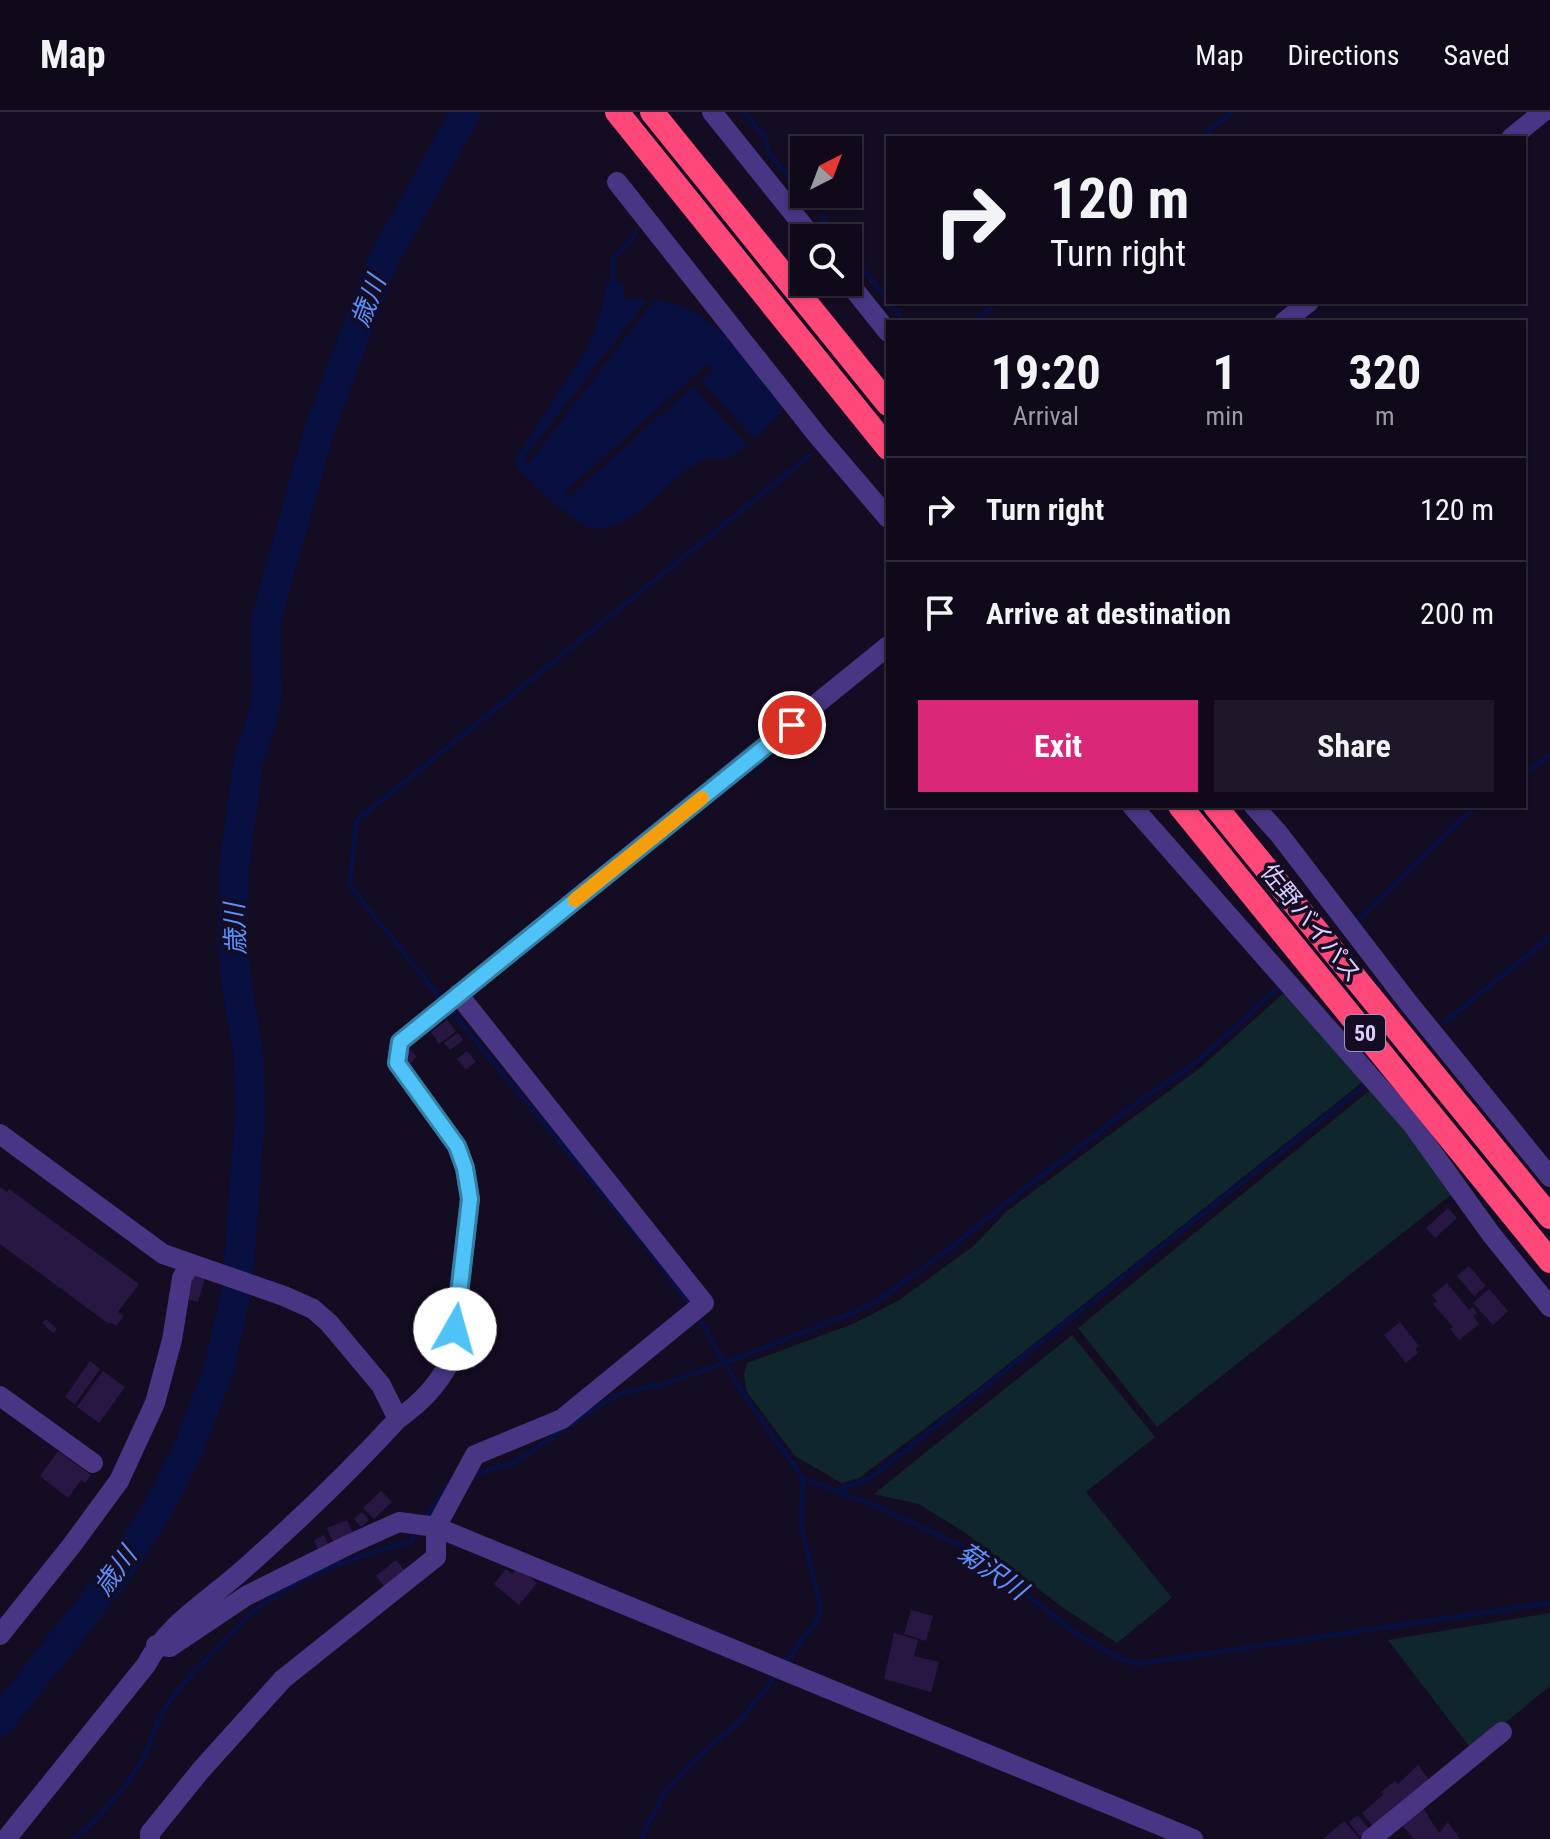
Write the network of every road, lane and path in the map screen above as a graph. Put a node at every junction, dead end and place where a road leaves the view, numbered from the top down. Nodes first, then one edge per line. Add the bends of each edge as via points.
1 (617, 112) edge
2 (652, 112) edge
3 (712, 112) edge
4 (1543, 112) edge
5 (1513, 136) edge
6 (617, 182) dead end
7 (802, 224) edge
8 (859, 296) edge
9 (1306, 304) edge
10 (1286, 320) edge
11 (886, 330) edge
12 (886, 402) edge
13 (886, 446) edge
14 (886, 516) edge
15 (886, 648) edge
16 (1134, 808) edge
17 (1182, 808) edge
18 (1217, 808) edge
19 (1256, 808) edge
20 (458, 994) junction
21 (0, 1134) edge
22 (1550, 1177) edge
23 (1514, 1216) junction
24 (1550, 1217) edge
25 (1491, 1234) junction
26 (1550, 1261) edge
27 (199, 1268) junction
28 (1550, 1307) edge
29 (0, 1396) edge
30 (398, 1419) junction
31 (93, 1463) dead end
32 (426, 1525) junction
33 (0, 1635) edge
34 (156, 1645) junction
35 (1502, 1732) dead end
36 (6, 1839) edge
37 (150, 1839) edge
38 (1193, 1839) edge
39 (1371, 1839) edge

1 - 13 highway
2 - 12 highway
3 - 7 street
4 - 5 street
6 - 14 street
8 - 11 street
9 - 10 street
15 - 20 street
16 - 25 street via 1412,1124
17 - 23 highway, 佐野バイパス / 50
18 - 24 highway, 佐野バイパス / 50
19 - 22 street
20 - 30 street via 400,1042 397,1063 457,1146 470,1199 451,1360 439,1383
20 - 32 street via 704,1303 562,1419 475,1455
21 - 27 street via 163,1254
23 - 25 street
23 - 26 highway, 佐野バイパス / 50
25 - 28 street
27 - 30 street via 313,1309 381,1385
27 - 33 street via 182,1278 155,1403 119,1481
29 - 31 street
30 - 34 street via 290,1529
32 - 34 street via 399,1522 246,1596 170,1647
32 - 37 street via 436,1557 283,1679 201,1770
32 - 38 street
34 - 36 street via 146,1665
35 - 39 street

